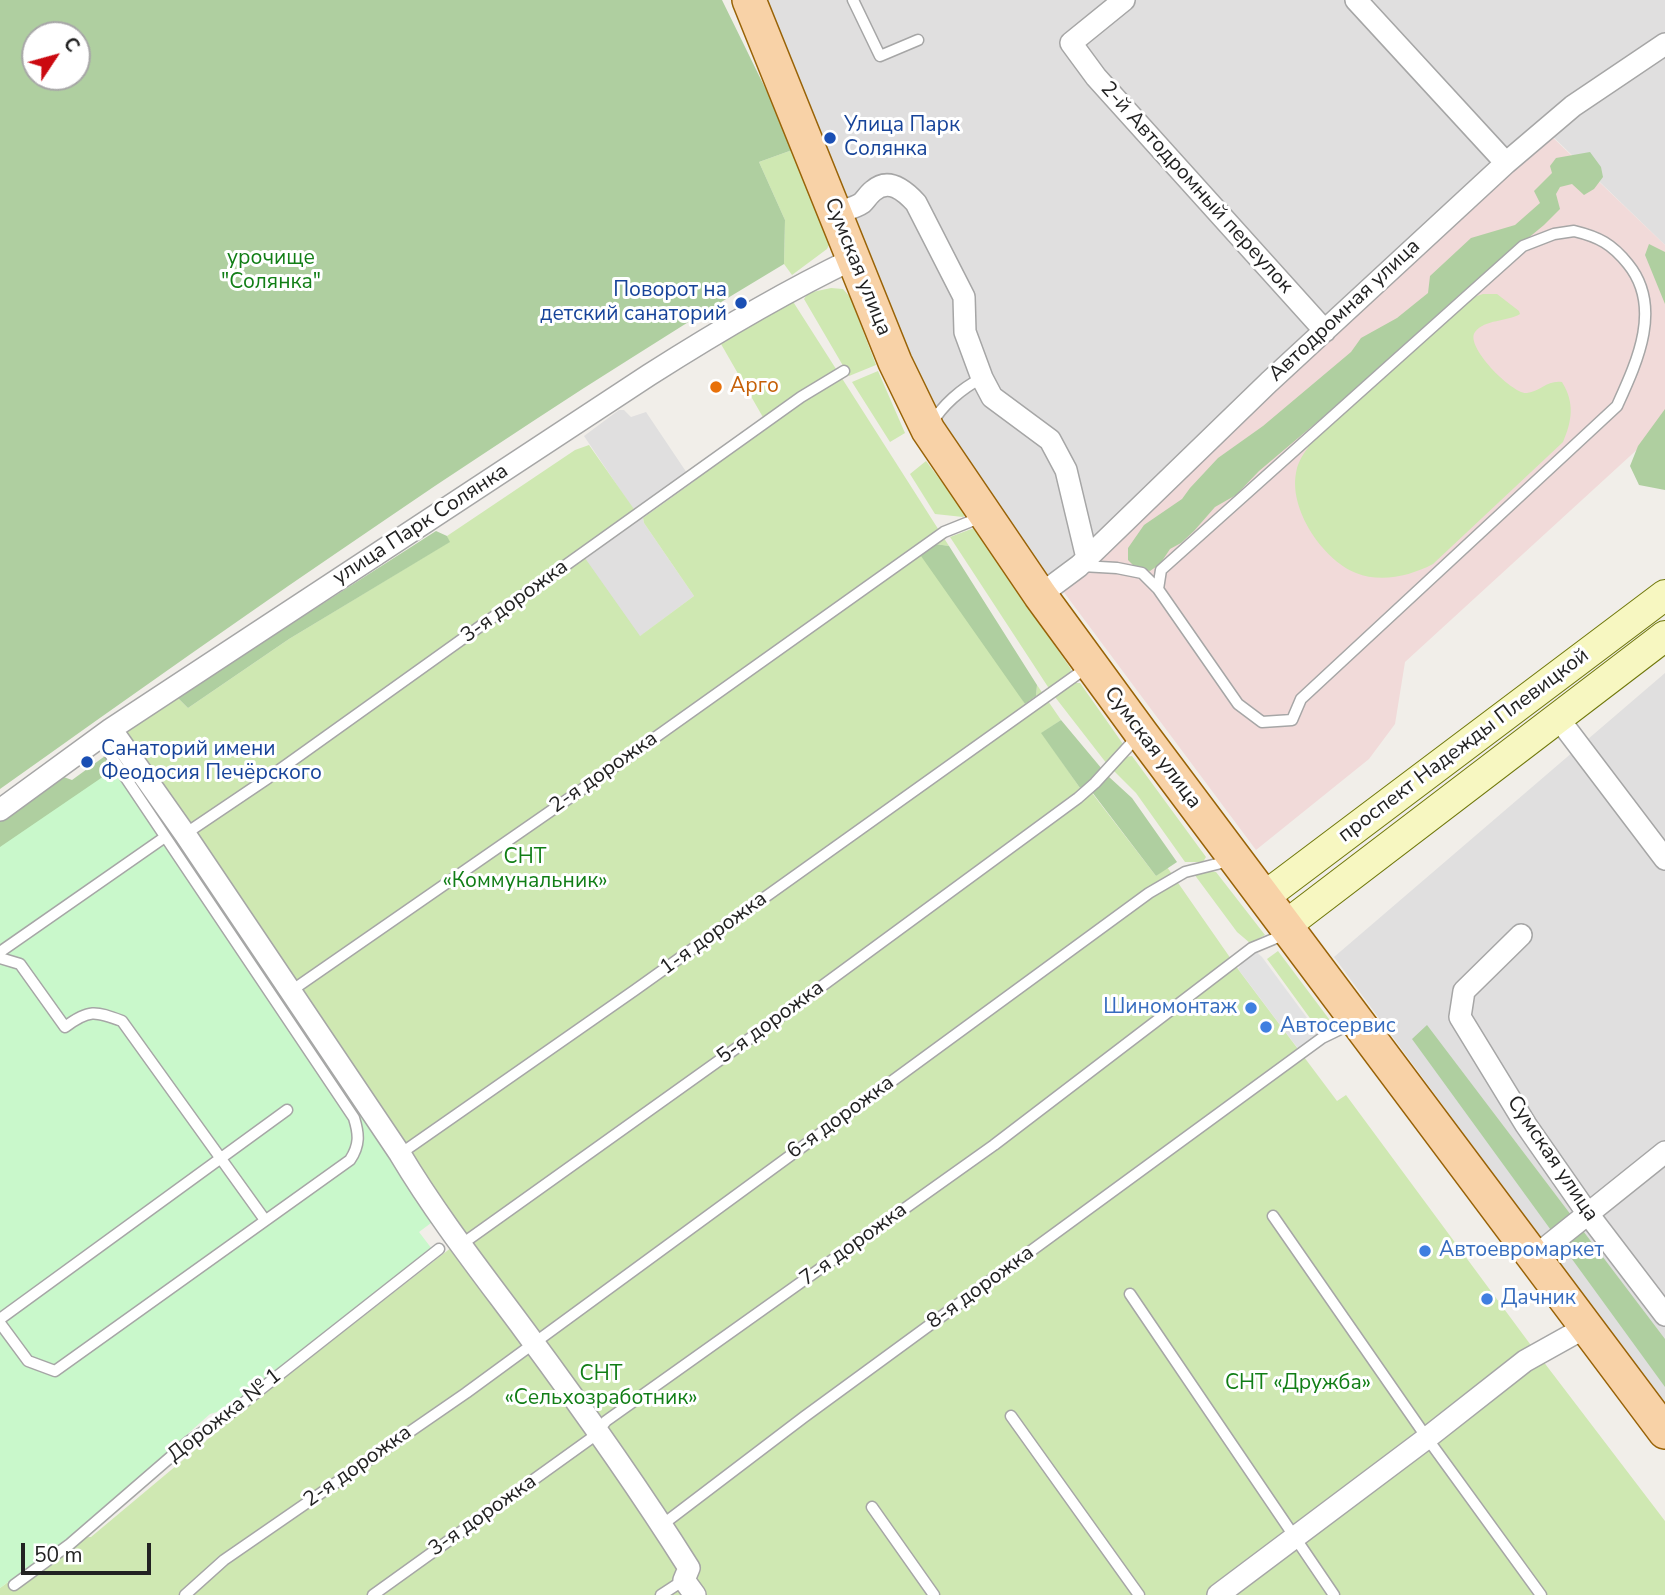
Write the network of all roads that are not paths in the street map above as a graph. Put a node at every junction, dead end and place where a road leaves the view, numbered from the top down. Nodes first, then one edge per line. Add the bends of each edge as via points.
1 (853, 0) edge
2 (1124, 0) edge
3 (1356, 0) edge
4 (754, 2) edge
5 (918, 40) dead end
6 (1665, 44) edge
7 (1506, 163) junction
8 (836, 213) junction
9 (853, 259) junction
10 (1325, 331) junction
11 (844, 371) dead end
12 (982, 378) junction
13 (928, 430) junction
14 (985, 515) junction
15 (1083, 562) junction
16 (1158, 589) junction
17 (1040, 595) junction
18 (1665, 595) edge
19 (1665, 636) edge
20 (1091, 665) junction
21 (1558, 718) junction
22 (1141, 733) junction
23 (105, 734) junction
24 (0, 810) edge
25 (175, 835) junction
26 (1665, 859) edge
27 (1236, 860) junction
28 (1264, 897) junction
29 (1288, 929) junction
30 (1521, 935) dead end
31 (0, 953) edge
32 (0, 958) edge
33 (291, 991) junction
34 (1357, 1021) junction
35 (287, 1110) dead end
36 (1665, 1152) edge
37 (400, 1153) junction
38 (220, 1158) junction
39 (1588, 1214) junction
40 (1273, 1216) dead end
41 (265, 1220) junction
42 (462, 1244) junction
43 (439, 1250) dead end
44 (1534, 1257) junction
45 (1130, 1293) dead end
46 (1665, 1315) edge
47 (0, 1321) edge
48 (1586, 1327) junction
49 (534, 1342) junction
50 (1011, 1416) dead end
51 (1665, 1432) edge
52 (596, 1435) junction
53 (1427, 1438) junction
54 (872, 1507) dead end
55 (662, 1525) junction
56 (1295, 1537) junction
57 (14, 1585) dead end
58 (689, 1587) edge
59 (185, 1595) edge
60 (373, 1595) edge
61 (661, 1595) edge
62 (934, 1595) edge
63 (1139, 1595) edge
64 (1218, 1595) edge
65 (1334, 1595) edge
66 (1541, 1595) edge

1 - 5 lane via 880,56
2 - 10 street, 2-й Автодромный переулок via 1070,43
3 - 7 street
4 - 8 main road, Сумская улица
6 - 7 street, Автодромная улица via 1573,106
7 - 10 street, Автодромная улица
8 - 9 main road, Сумская улица
8 - 12 street via 860,204 883,185 894,185 916,202 964,297 965,332
9 - 13 main road, Сумская улица
9 - 23 street, улица Парк Солянка via 723,328
10 - 15 street, Автодромная улица
11 - 25 lane, 3-я дорожка via 801,397 268,778
12 - 13 lane via 936,415
12 - 15 street via 992,397 1050,440 1066,470
13 - 14 main road, Сумская улица
14 - 17 main road, Сумская улица
14 - 33 lane, 2-я дорожка via 944,532
15 - 16 lane via 1142,573
15 - 17 street, Автодромная улица
16 - 16 lane via 1238,704 1262,722 1292,720 1301,699 1617,406 1645,329 1646,299 1636,273 1619,252 1597,236 1574,231 1522,246 1161,570
17 - 20 main road, Сумская улица
18 - 28 main road, проспект Надежды Плевицкой
19 - 21 main road, проспект Надежды Плевицкой
20 - 22 main road, Сумская улица
20 - 37 lane, 1-я дорожка
21 - 26 street
21 - 29 main road, проспект Надежды Плевицкой
22 - 27 main road, Сумская улица
22 - 42 lane, 5-я дорожка via 1078,797
23 - 24 street, улица Парк Солянка
23 - 25 street
25 - 31 lane, 3-я дорожка
25 - 33 street
25 - 41 lane via 354,1118 359,1135 350,1160
27 - 28 main road, Сумская улица
27 - 49 lane, 6-я дорожка via 1185,872 1149,893
28 - 29 main road, Сумская улица
29 - 34 main road, Сумская улица
29 - 52 lane, 7-я дорожка via 1252,948 993,1145 606,1422
30 - 39 street, Сумская улица via 1464,991 1460,1017
32 - 38 lane via 20,964 65,1027 78,1017 98,1012 122,1021
33 - 37 street
34 - 44 main road, Сумская улица
34 - 55 lane, 8-я дорожка via 1322,1038
35 - 38 lane
36 - 39 street
37 - 42 street
38 - 41 lane
38 - 47 lane
39 - 44 street
39 - 46 street, Сумская улица
40 - 53 lane
41 - 47 lane via 55,1371 28,1361
42 - 49 street
43 - 57 lane, Дорожка № 1 via 188,1442 70,1544
44 - 48 main road, Сумская улица
45 - 56 lane
48 - 51 main road, Сумская улица
48 - 53 street via 1525,1361
49 - 52 street
49 - 59 lane, 2-я дорожка via 224,1560
50 - 63 lane
52 - 55 street
52 - 60 lane, 3-я дорожка
53 - 56 street
53 - 66 lane
54 - 62 lane
55 - 58 street via 689,1568
56 - 64 street
56 - 65 lane
58 - 61 lane

